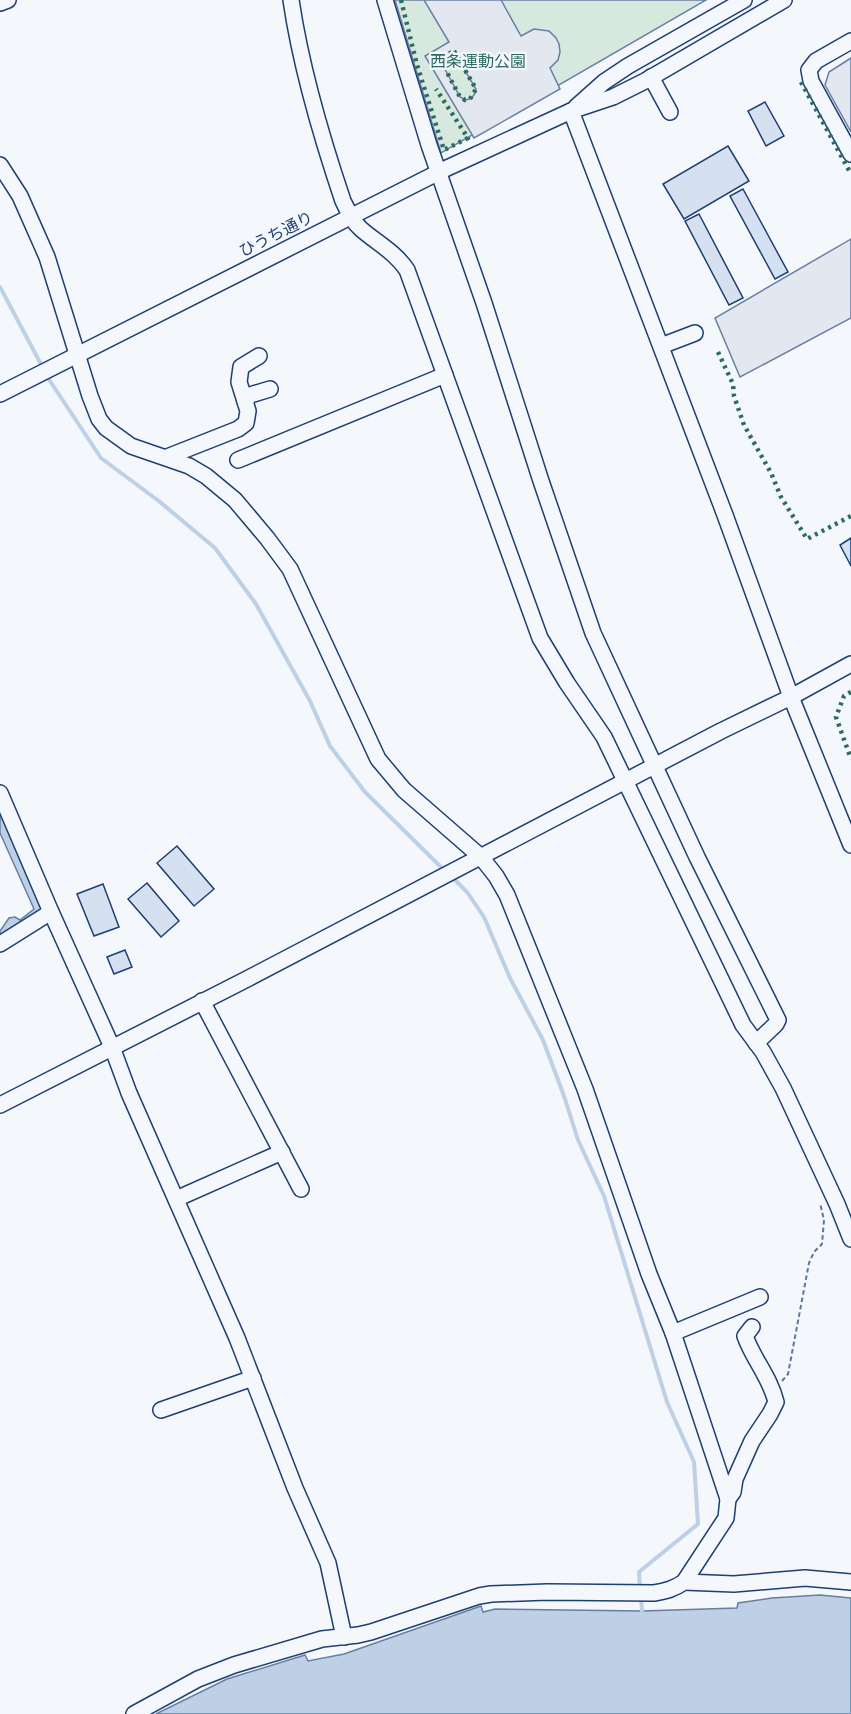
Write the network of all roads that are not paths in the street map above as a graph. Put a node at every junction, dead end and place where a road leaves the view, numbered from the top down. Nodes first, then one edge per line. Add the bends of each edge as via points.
1 (8, 0) edge
2 (291, 0) edge
3 (385, 0) edge
4 (744, 0) edge
5 (784, 0) edge
6 (0, 3) edge
7 (851, 41) edge
8 (651, 77) junction
9 (571, 111) junction
10 (670, 112) dead end
11 (851, 154) edge
12 (0, 165) edge
13 (438, 172) junction
14 (350, 217) junction
15 (695, 333) dead end
16 (661, 346) junction
17 (78, 354) junction
18 (259, 356) dead end
19 (445, 375) junction
20 (270, 389) dead end
21 (0, 394) edge
22 (245, 401) junction
23 (167, 457) junction
24 (238, 460) dead end
25 (851, 664) edge
26 (791, 697) junction
27 (656, 765) junction
28 (625, 781) junction
29 (0, 793) edge
30 (851, 845) edge
31 (481, 857) junction
32 (51, 912) junction
33 (0, 944) edge
34 (202, 1002) junction
35 (756, 1042) junction
36 (112, 1047) junction
37 (0, 1106) edge
38 (282, 1152) junction
39 (301, 1189) dead end
40 (176, 1199) junction
41 (851, 1239) edge
42 (760, 1297) dead end
43 (753, 1327) dead end
44 (673, 1333) junction
45 (253, 1378) junction
46 (162, 1410) dead end
47 (728, 1499) junction
48 (684, 1582) junction
49 (851, 1582) edge
50 (344, 1637) junction
51 (134, 1714) edge

1 - 6 street
2 - 14 street via 303,65
3 - 13 street
4 - 9 street, ひうち通り via 628,66
5 - 8 street, ひうち通り
7 - 11 street via 816,61 809,70 811,81
8 - 9 street, ひうち通り via 613,98
8 - 10 street
9 - 13 street, ひうち通り
9 - 16 street
12 - 17 street via 39,236
13 - 14 street, ひうち通り
13 - 27 street via 593,633
14 - 17 street, ひうち通り
14 - 19 street via 401,260
15 - 16 street
16 - 26 street
17 - 21 street, ひうち通り
17 - 23 street via 93,407 106,428 132,446
18 - 22 street via 241,367 239,382
19 - 24 street
19 - 28 street via 540,638 604,737
20 - 22 street via 250,395
22 - 23 street via 246,423 238,429
23 - 31 street via 221,487 267,538 290,569 378,759 404,790
25 - 26 street
26 - 27 street
26 - 30 street
27 - 28 street
27 - 35 street via 778,1020
28 - 31 street
28 - 35 street via 742,1025
29 - 32 street
31 - 34 street
31 - 44 street via 496,876 516,917 585,1089
32 - 33 street
32 - 36 street
34 - 36 street
34 - 38 street
35 - 41 street via 783,1088
36 - 37 street
36 - 40 street
38 - 39 street
38 - 40 street
40 - 45 street
42 - 44 street
43 - 47 street via 745,1336 776,1402 752,1441
44 - 47 street
45 - 46 street
45 - 50 street via 328,1563
47 - 48 street via 726,1518
48 - 49 street via 734,1584 805,1578
48 - 50 street via 654,1593 491,1594
50 - 51 street via 322,1639 234,1665

